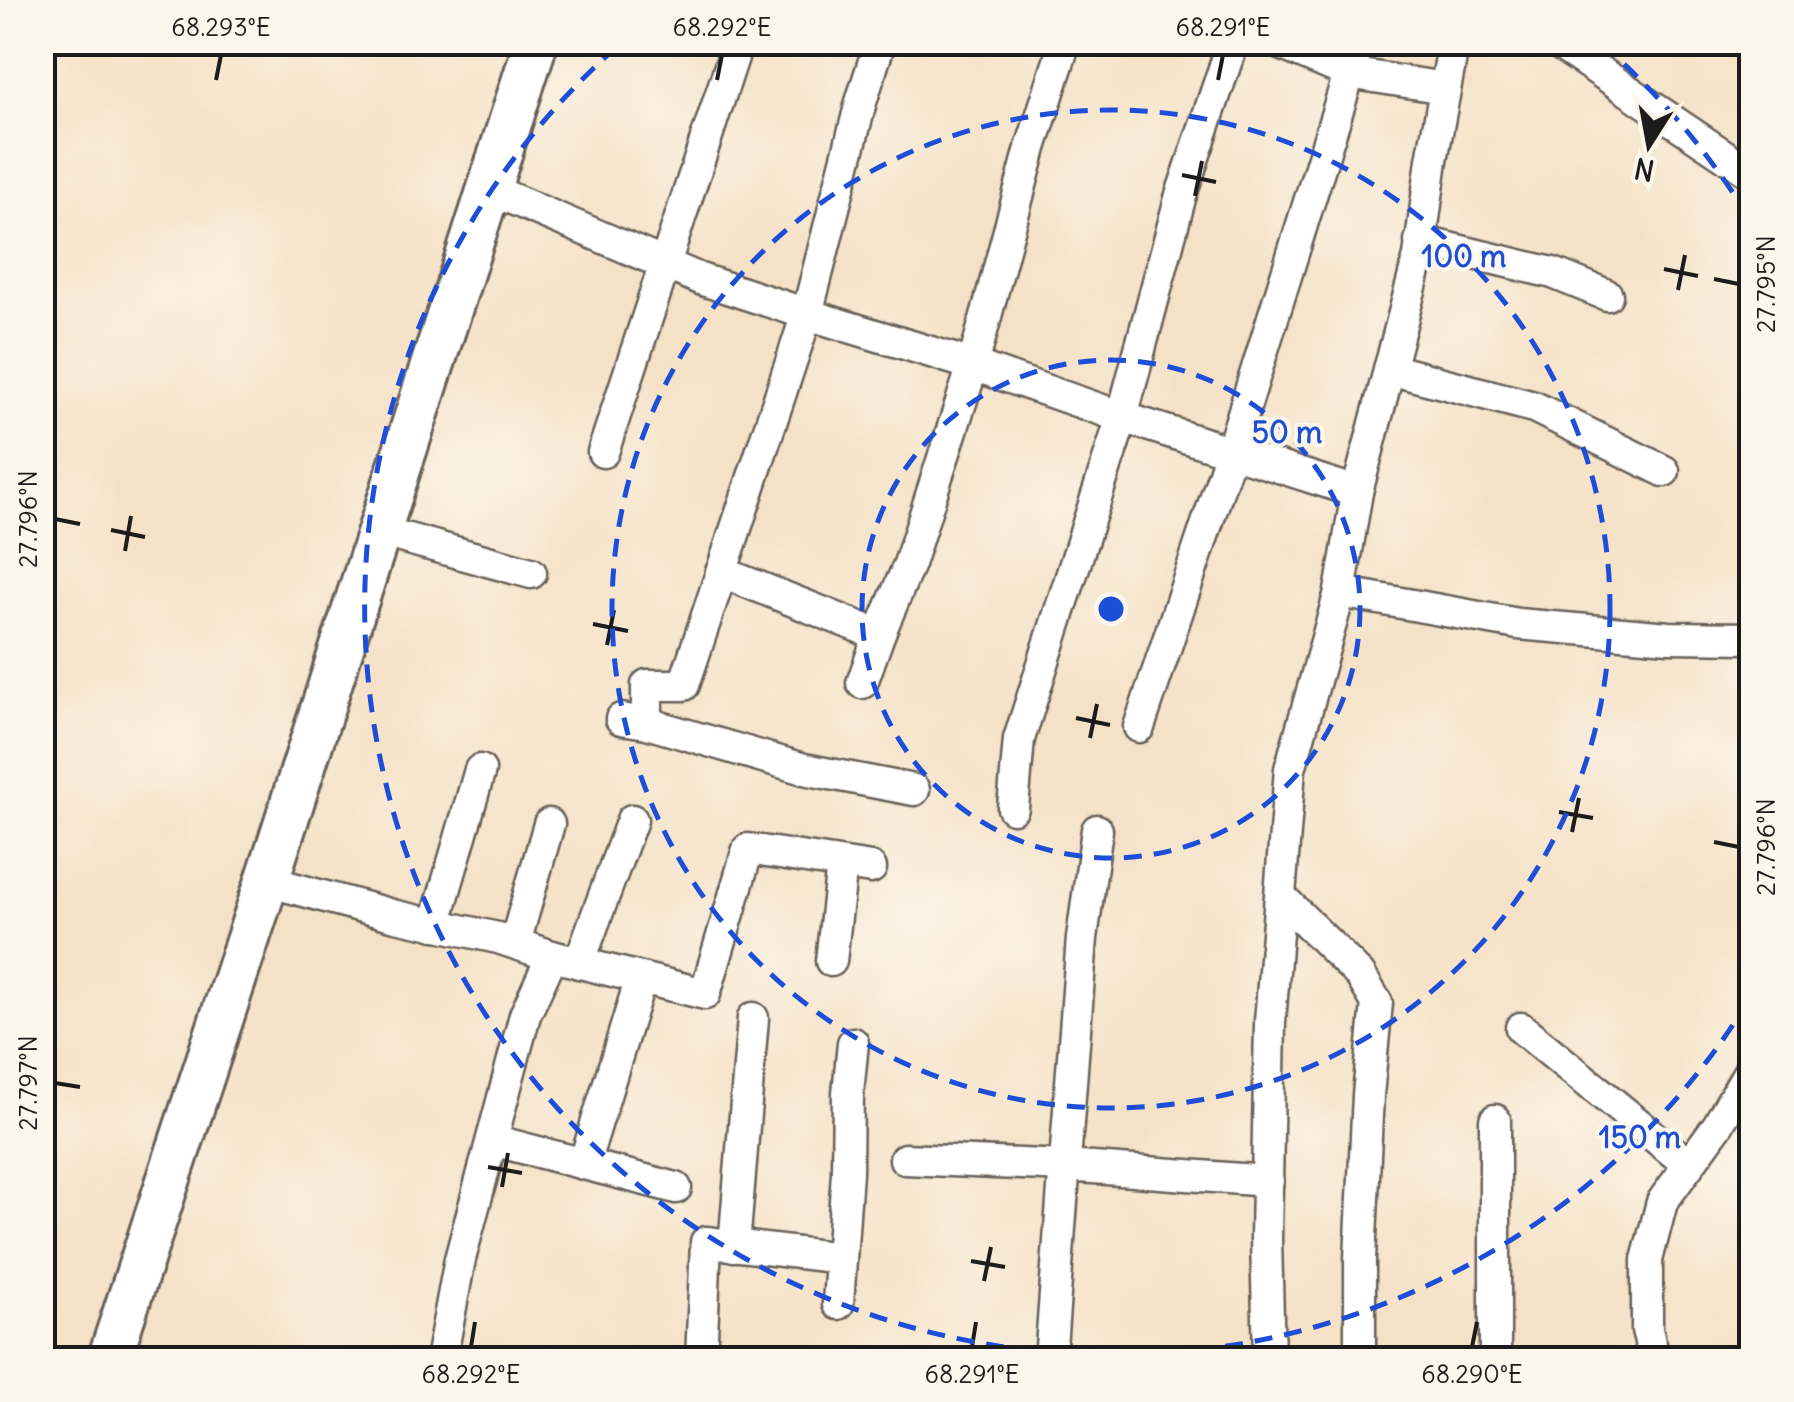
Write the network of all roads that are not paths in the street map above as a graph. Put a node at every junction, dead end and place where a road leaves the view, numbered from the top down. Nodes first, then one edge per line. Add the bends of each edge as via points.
1 (536, 42) edge
2 (738, 42) edge
3 (880, 42) edge
4 (1066, 42) edge
5 (1233, 42) edge
6 (1276, 42) edge
7 (1359, 42) edge
8 (1450, 42) edge
9 (1556, 42) edge
10 (1348, 73) junction
11 (1445, 88) junction
12 (1752, 174) edge
13 (489, 189) junction
14 (1420, 241) junction
15 (666, 262) junction
16 (1607, 295) dead end
17 (807, 314) junction
18 (973, 365) junction
19 (1388, 369) junction
20 (1122, 417) junction
21 (603, 452) dead end
22 (1231, 452) junction
23 (1664, 471) dead end
24 (1357, 492) junction
25 (379, 531) junction
26 (531, 572) dead end
27 (720, 572) junction
28 (1340, 592) junction
29 (879, 634) junction
30 (1752, 638) edge
31 (862, 683) dead end
32 (1139, 727) dead end
33 (480, 770) dead end
34 (914, 790) dead end
35 (1013, 808) dead end
36 (632, 820) dead end
37 (549, 824) dead end
38 (1097, 830) dead end
39 (268, 881) junction
40 (1281, 898) junction
41 (435, 924) junction
42 (515, 943) junction
43 (565, 959) junction
44 (831, 961) dead end
45 (640, 978) junction
46 (754, 1018) dead end
47 (1521, 1028) dead end
48 (853, 1043) dead end
49 (1752, 1066) edge
50 (1496, 1120) dead end
51 (492, 1140) junction
52 (905, 1160) dead end
53 (584, 1164) junction
54 (1689, 1165) junction
55 (1066, 1166) junction
56 (1268, 1181) junction
57 (676, 1188) dead end
58 (734, 1246) junction
59 (841, 1258) junction
60 (838, 1304) dead end
61 (109, 1360) edge
62 (442, 1360) edge
63 (701, 1360) edge
64 (1050, 1360) edge
65 (1268, 1360) edge
66 (1360, 1360) edge
67 (1495, 1360) edge
68 (1655, 1360) edge

1 - 13 main road
2 - 15 street
3 - 17 street
4 - 18 street
5 - 20 street via 1181,196
6 - 10 street
7 - 10 street
8 - 11 street
9 - 12 street
10 - 11 street
10 - 22 street
11 - 14 street
13 - 15 street
13 - 25 main road
14 - 16 street via 1554,273
14 - 19 street
15 - 17 street
15 - 21 street
17 - 18 street
17 - 27 street
18 - 20 street
18 - 29 street via 909,564
19 - 23 street via 1534,406
19 - 24 street
20 - 22 street
20 - 35 street via 1019,739
22 - 24 street
22 - 32 street
24 - 28 street
25 - 26 street
25 - 39 main road
27 - 29 street
27 - 34 street via 684,685 647,685 634,721 804,769
28 - 30 street via 1518,624
28 - 40 street via 1290,768
29 - 31 street
33 - 41 street
36 - 43 street
37 - 42 street
38 - 55 street via 1082,938
39 - 41 street
39 - 61 main road
40 - 56 street via 1270,1022
40 - 66 street via 1360,975 1377,1003
41 - 42 street
42 - 43 street
43 - 45 street
43 - 51 street via 525,1015
44 - 45 street via 856,866 748,849 705,994
45 - 53 street
46 - 58 street
47 - 54 street
48 - 59 street
49 - 54 street
50 - 67 street
51 - 53 street
51 - 62 street
52 - 55 street
53 - 57 street
54 - 68 street via 1662,1202 1646,1260
55 - 56 street
55 - 64 street
56 - 65 street
58 - 59 street
58 - 63 street via 706,1242
59 - 60 street

